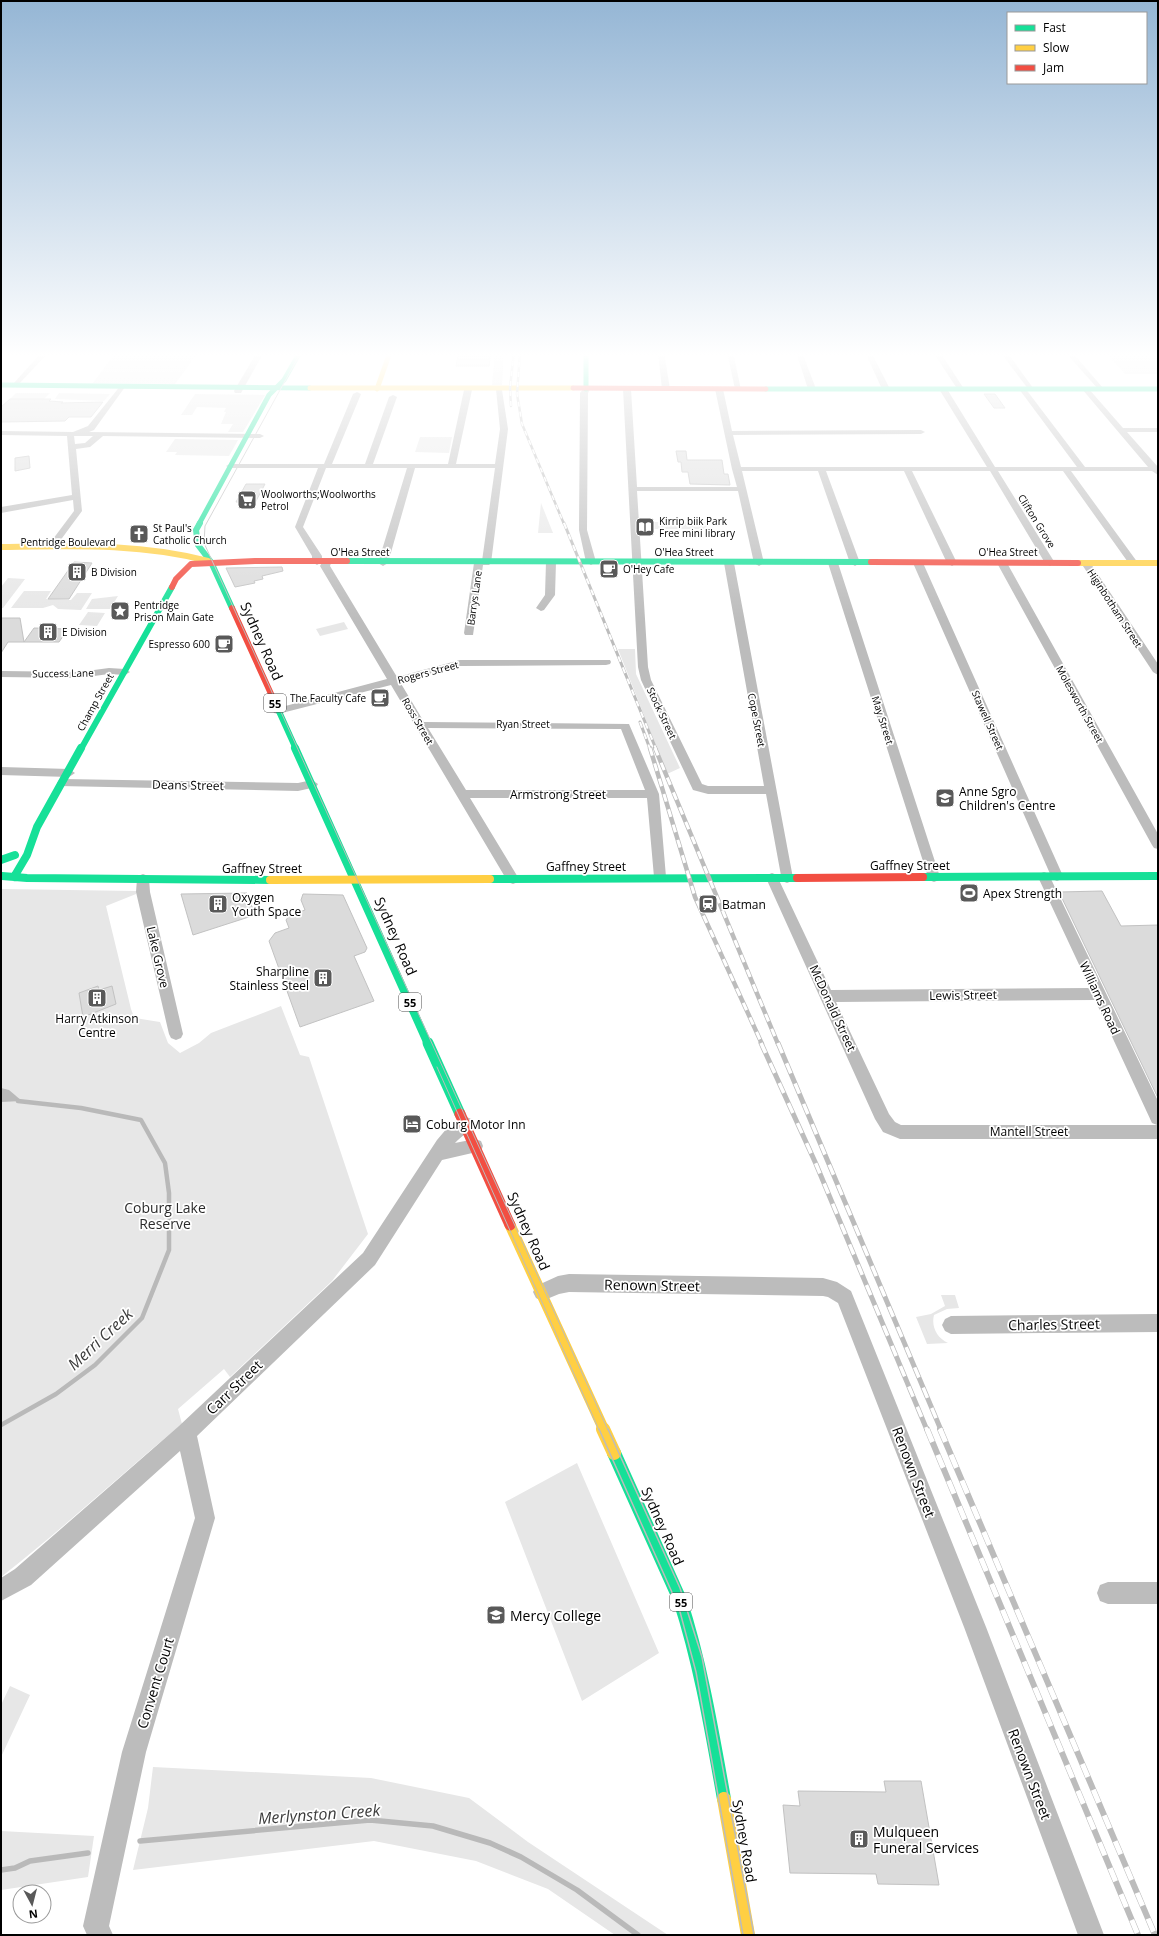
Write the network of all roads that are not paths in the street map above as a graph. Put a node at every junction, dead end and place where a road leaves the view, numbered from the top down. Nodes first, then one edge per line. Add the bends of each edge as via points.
1 (71, 442) edge
2 (93, 442) edge
3 (243, 442) edge
4 (256, 442) edge
5 (336, 442) edge
6 (376, 442) edge
7 (456, 442) edge
8 (502, 442) edge
9 (584, 442) edge
10 (630, 442) edge
11 (731, 442) edge
12 (975, 442) edge
13 (1064, 442) edge
14 (1132, 442) edge
15 (254, 446) dead end
16 (72, 447) junction
17 (230, 466) junction
18 (325, 466) junction
19 (368, 466) junction
20 (451, 466) junction
21 (499, 466) junction
22 (411, 467) junction
23 (736, 468) junction
24 (821, 469) junction
25 (907, 469) junction
26 (992, 469) junction
27 (1065, 469) junction
28 (1083, 469) junction
29 (1157, 470) edge
30 (633, 489) junction
31 (741, 489) junction
32 (76, 494) junction
33 (1, 510) edge
34 (196, 538) junction
35 (209, 544) dead end
36 (51, 547) junction
37 (2, 549) edge
38 (176, 556) junction
39 (211, 562) junction
40 (321, 562) junction
41 (551, 562) junction
42 (592, 562) junction
43 (637, 562) junction
44 (383, 563) junction
45 (482, 563) junction
46 (729, 563) junction
47 (758, 563) junction
48 (833, 563) junction
49 (855, 563) junction
50 (918, 563) junction
51 (952, 563) junction
52 (1002, 563) junction
53 (1050, 563) junction
54 (1086, 563) junction
55 (1133, 563) junction
56 (1158, 563) edge
57 (176, 579) junction
58 (541, 608) dead end
59 (469, 633) dead end
60 (606, 662) dead end
61 (125, 672) junction
62 (1158, 672) edge
63 (2, 674) edge
64 (395, 680) junction
65 (278, 711) junction
66 (420, 725) junction
67 (1, 772) edge
68 (66, 778) junction
69 (312, 784) junction
70 (770, 790) junction
71 (462, 794) junction
72 (653, 794) junction
73 (32, 836) junction
74 (1158, 845) edge
75 (15, 855) junction
76 (1, 860) edge
77 (1, 872) edge
78 (1, 876) edge
79 (1158, 876) edge
80 (14, 877) junction
81 (660, 877) junction
82 (934, 877) junction
83 (1050, 877) junction
84 (772, 878) junction
85 (787, 878) junction
86 (143, 879) junction
87 (513, 879) junction
88 (355, 880) junction
89 (1098, 994) junction
90 (827, 996) junction
91 (176, 1034) dead end
92 (1158, 1118) edge
93 (466, 1124) junction
94 (900, 1132) joint
95 (1158, 1132) edge
96 (476, 1146) junction
97 (437, 1154) junction
98 (542, 1292) junction
99 (1158, 1323) edge
100 (951, 1325) dead end
101 (186, 1433) junction
102 (1, 1590) edge
103 (1108, 1593) dead end
104 (1158, 1593) edge
105 (100, 1935) edge
106 (748, 1935) edge
107 (1091, 1935) edge

1 - 16 street
2 - 16 street
3 - 17 main road
4 - 15 main road
5 - 18 street, Ross Street
6 - 19 street
7 - 20 street
8 - 21 street, Barrys Lane
9 - 42 street via 583,530
10 - 30 street, Stock Street
11 - 23 street
12 - 26 street, Clifton Grove
13 - 28 street
14 - 29 street
16 - 32 street
17 - 18 street
17 - 34 main road via 198,525
18 - 19 street
18 - 40 street, Ross Street via 299,527
19 - 22 street
20 - 21 street
20 - 22 street
21 - 45 street, Barrys Lane
22 - 44 street
23 - 24 street
23 - 31 street
24 - 25 street
24 - 49 street
25 - 26 street
25 - 51 street
26 - 27 street
26 - 53 street, Clifton Grove
27 - 28 street
27 - 55 street
28 - 29 street
30 - 31 street
30 - 43 street, Stock Street
31 - 47 street
32 - 33 street
32 - 36 street via 78,513
34 - 38 main road via 195,542
34 - 39 main road, Sydney Road / 55
35 - 39 main road, Sydney Road / 55
36 - 37 main road, Pentridge Boulevard
36 - 38 main road, Pentridge Boulevard via 134,548
37 - 38 main road, Pentridge Boulevard
38 - 39 main road, Pentridge Boulevard via 195,556
38 - 57 main road, Champ Street via 182,564
39 - 40 main road, O'Hea Street
39 - 57 main road, Champ Street via 191,564
39 - 65 main road, Sydney Road / 55
40 - 44 main road, O'Hea Street
40 - 64 street, Ross Street
41 - 42 main road, O'Hea Street
41 - 45 main road, O'Hea Street
41 - 58 street via 550,594
42 - 43 main road, O'Hea Street
43 - 46 main road, O'Hea Street
43 - 70 street, Stock Street via 644,674 695,783 703,789
44 - 45 main road, O'Hea Street
45 - 59 street, Barrys Lane
46 - 47 main road, O'Hea Street
46 - 70 street, Cope Street
47 - 48 main road, O'Hea Street
48 - 49 main road, O'Hea Street
48 - 82 street, May Street
49 - 50 main road, O'Hea Street
50 - 51 main road, O'Hea Street
50 - 83 street, Stawell Street
51 - 52 main road, O'Hea Street
52 - 53 main road, O'Hea Street
52 - 74 street, Molesworth Street
53 - 54 main road, O'Hea Street
54 - 55 main road, O'Hea Street
54 - 62 street, Higinbotham Street
55 - 56 main road, O'Hea Street
57 - 61 main road, Champ Street
60 - 64 street, Rogers Street via 466,662
61 - 63 street, Success Lane via 108,671 79,675
61 - 68 main road, Champ Street
64 - 65 street, Rogers Street
64 - 66 street, Ross Street
65 - 69 main road, Sydney Road / 55
66 - 71 street, Ross Street
66 - 72 street, Ryan Street via 625,726
67 - 68 street, Deans Street
68 - 69 street, Deans Street via 298,787
68 - 73 main road, Champ Street
69 - 88 main road, Sydney Road / 55
70 - 85 street, Cope Street
71 - 72 street, Armstrong Street
71 - 87 street, Ross Street
72 - 81 street
73 - 75 main road, Champ Street
73 - 80 main road, Champ Street via 27,855
75 - 76 main road
75 - 77 main road, Champ Street
78 - 80 main road, Gaffney Street
79 - 83 main road, Gaffney Street
80 - 86 main road, Gaffney Street
81 - 84 main road, Gaffney Street
81 - 87 main road, Gaffney Street
82 - 83 main road, Gaffney Street
82 - 85 main road, Gaffney Street
83 - 89 street, Williams Road
84 - 85 main road, Gaffney Street
84 - 90 street, McDonald Street
86 - 88 main road, Gaffney Street
86 - 91 street, Lake Grove via 143,892
87 - 88 main road, Gaffney Street
88 - 93 main road, Sydney Road / 55
89 - 90 street, Lewis Street
89 - 92 street, Williams Road
90 - 94 street, McDonald Street via 883,1119 889,1127
93 - 96 main road, Sydney Road / 55
93 - 97 street, Carr Street via 449,1137
94 - 95 street, Mantell Street
96 - 97 street
96 - 98 main road, Sydney Road / 55
97 - 101 street, Carr Street via 369,1259
98 - 106 main road, Sydney Road / 55 via 689,1625 703,1685
98 - 107 street, Renown Street via 558,1284 569,1283 815,1287 831,1288 845,1297
99 - 100 street, Charles Street
101 - 102 street, Carr Street via 23,1577
101 - 105 street, Convent Court via 205,1518 134,1752 96,1926
103 - 104 street

